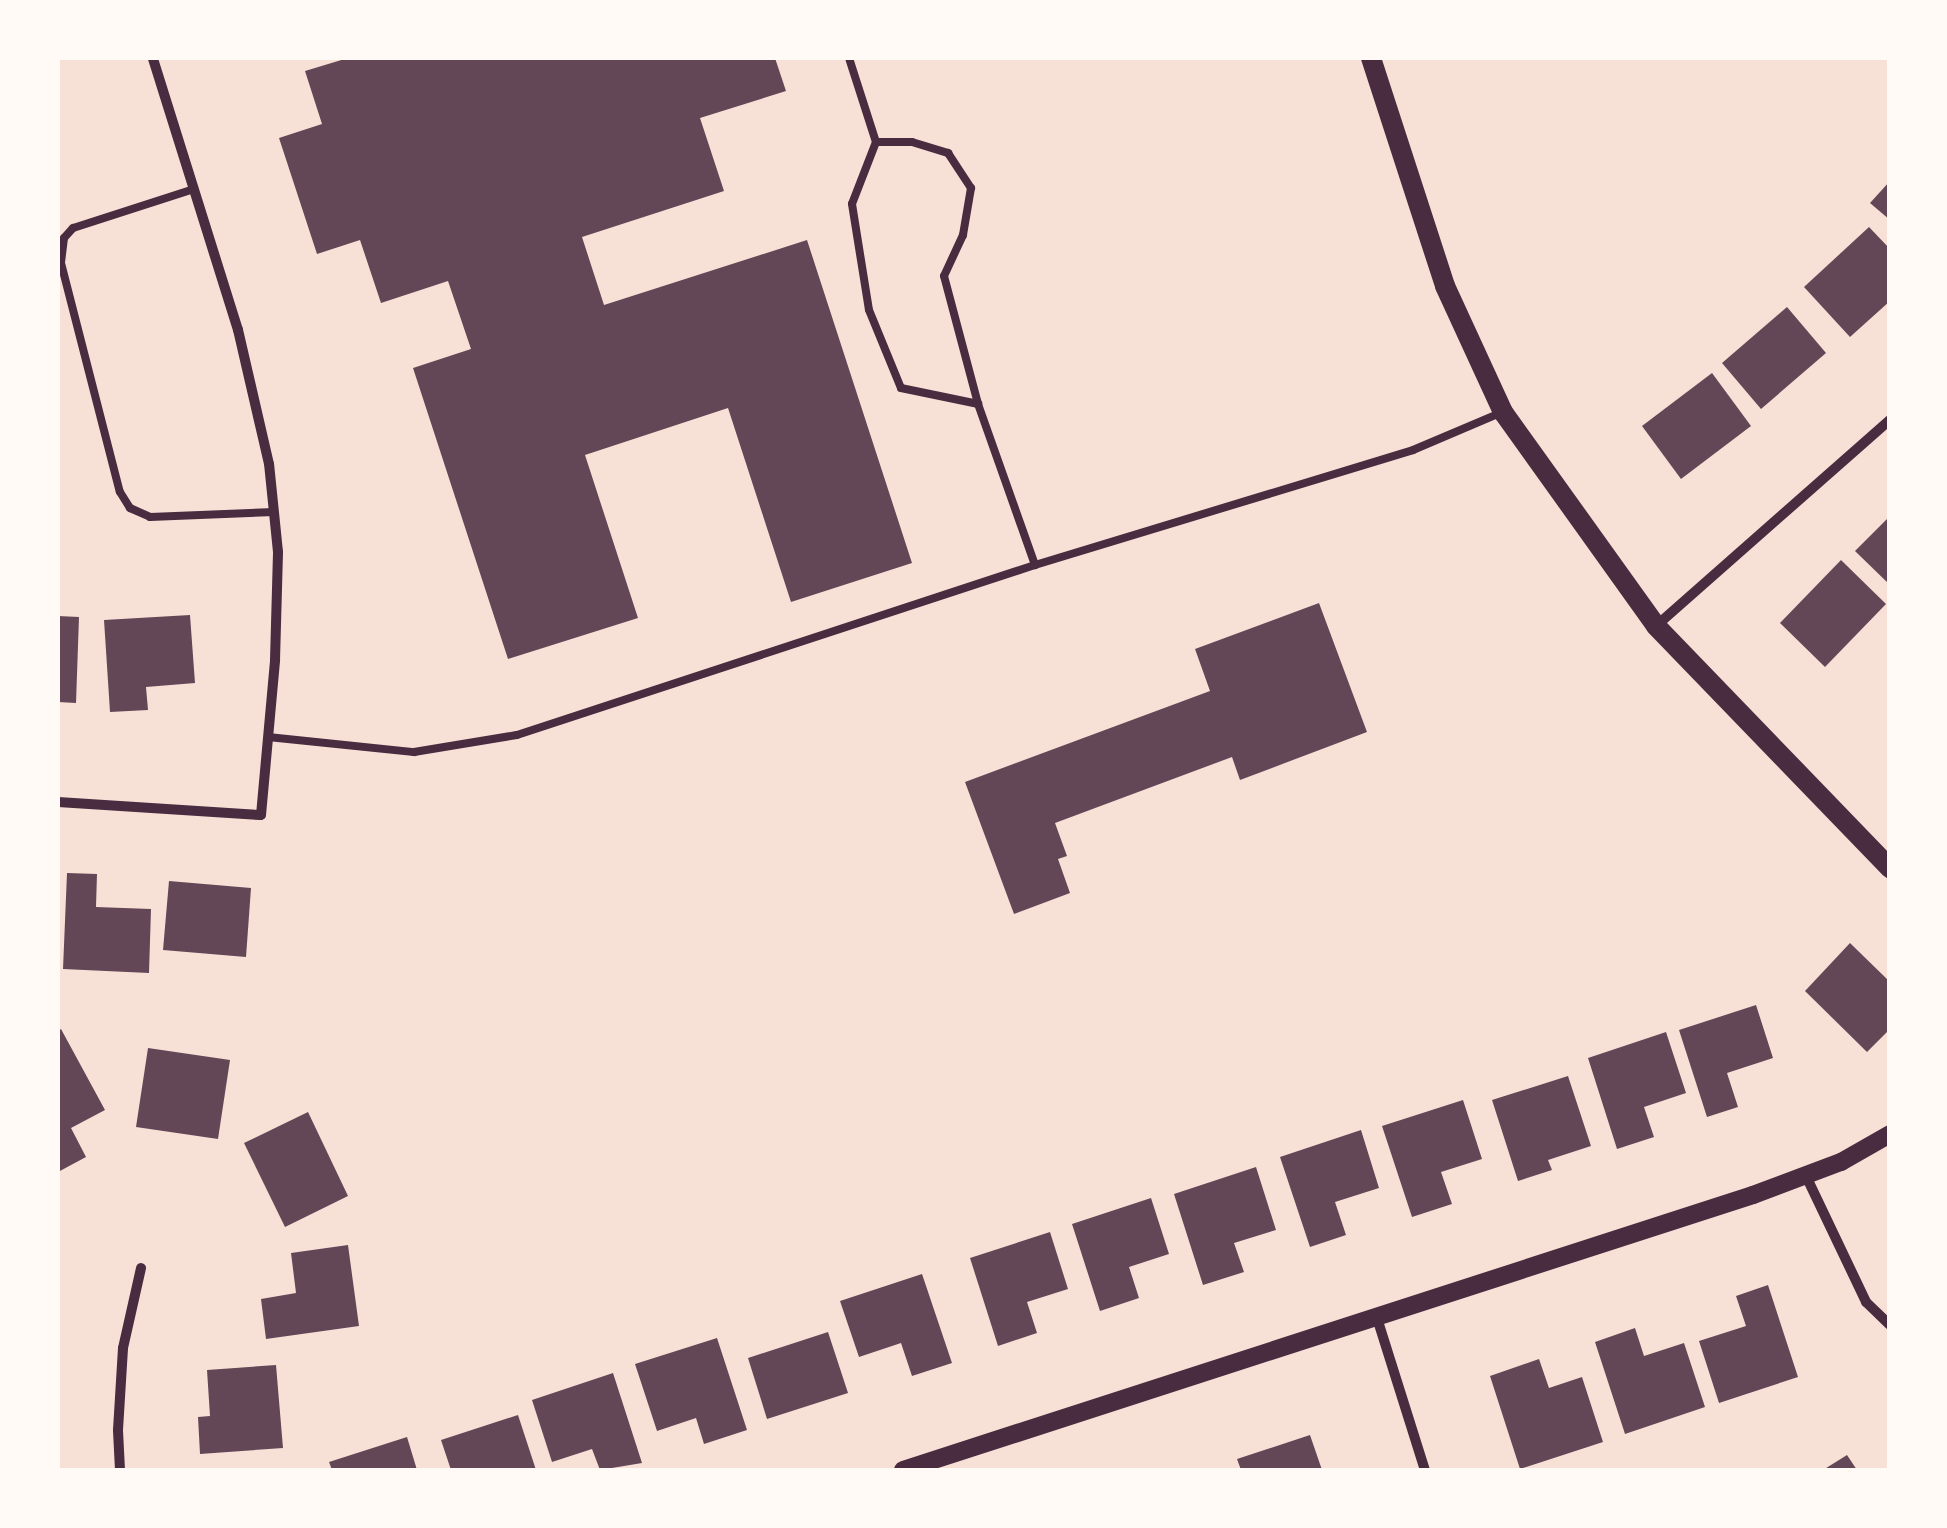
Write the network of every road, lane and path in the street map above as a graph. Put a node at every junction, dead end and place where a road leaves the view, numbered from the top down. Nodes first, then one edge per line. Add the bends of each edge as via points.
1 (153, 58) edge
2 (850, 58) edge
3 (1371, 58) edge
4 (876, 142) junction
5 (194, 188) junction
6 (978, 404) junction
7 (1503, 412) junction
8 (1890, 420) edge
9 (274, 512) junction
10 (1034, 566) junction
11 (1656, 626) junction
12 (268, 737) junction
13 (58, 802) edge
14 (1890, 868) edge
15 (1890, 1134) edge
16 (1806, 1176) junction
17 (141, 1268) dead end
18 (1377, 1318) junction
19 (1890, 1324) edge
20 (120, 1470) edge
21 (902, 1470) edge
22 (1425, 1470) edge

1 - 5 street
2 - 4 lane
3 - 7 main road via 1445,286
4 - 6 lane via 852,204 869,310 901,388
4 - 6 lane via 948,152 971,188 964,235 944,276
5 - 9 street via 238,330
5 - 9 lane via 73,228 64,238 61,263 120,492 130,508 150,518
6 - 10 lane
7 - 10 lane via 1413,450
7 - 11 main road
8 - 11 street
9 - 12 street via 278,552
10 - 12 lane via 516,735 414,752
11 - 14 main road
12 - 13 street via 261,815
15 - 16 street
16 - 18 street
16 - 19 street via 1866,1302
17 - 20 street via 123,1348
18 - 21 street
18 - 22 street

